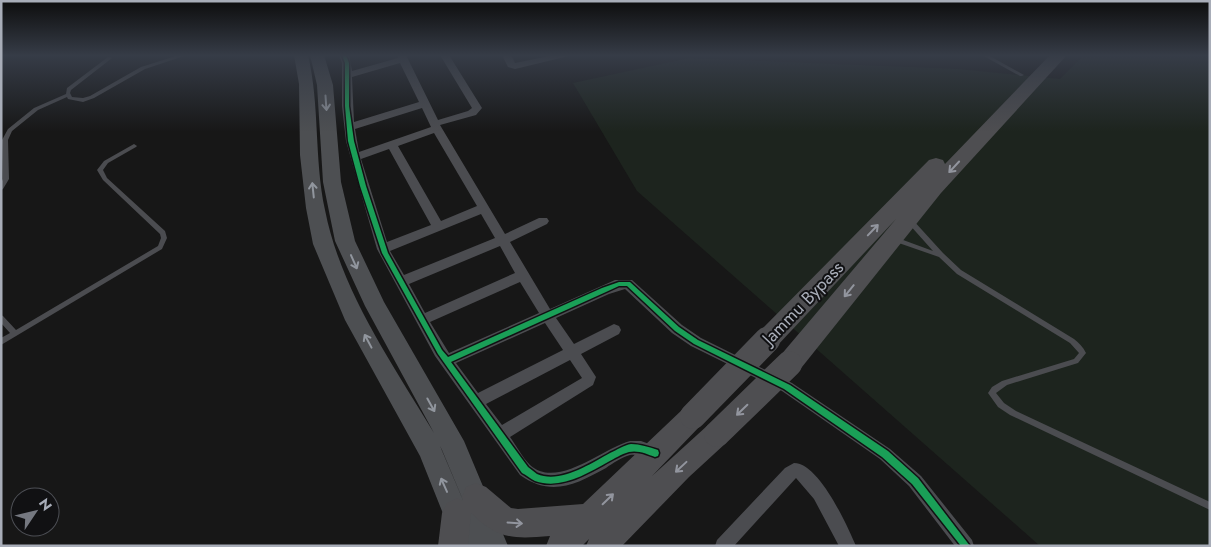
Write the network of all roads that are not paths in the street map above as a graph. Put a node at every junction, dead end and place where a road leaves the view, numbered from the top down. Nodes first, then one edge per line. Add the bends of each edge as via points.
1 (80, 81) edge
2 (121, 81) edge
3 (306, 81) edge
4 (323, 81) edge
5 (347, 81) edge
6 (413, 81) edge
7 (460, 81) edge
8 (1017, 81) edge
9 (1035, 81) edge
10 (68, 95) junction
11 (424, 104) junction
12 (349, 127) junction
13 (436, 127) junction
14 (392, 145) junction
15 (134, 146) dead end
16 (355, 157) junction
17 (1, 188) edge
18 (484, 208) junction
19 (908, 219) junction
20 (543, 221) dead end
21 (438, 226) junction
22 (893, 238) junction
23 (503, 240) junction
24 (383, 249) junction
25 (941, 255) junction
26 (523, 275) junction
27 (401, 282) junction
28 (546, 314) junction
29 (1, 318) edge
30 (422, 320) junction
31 (614, 330) dead end
32 (15, 334) junction
33 (1, 342) edge
34 (572, 351) junction
35 (446, 361) junction
36 (475, 402) junction
37 (498, 435) junction
38 (655, 453) junction
39 (466, 505) junction
40 (1210, 506) edge
41 (588, 518) junction
42 (844, 543) edge
43 (452, 546) edge
44 (469, 546) edge
45 (495, 546) edge
46 (561, 546) edge
47 (600, 546) edge
48 (723, 546) edge
49 (966, 546) edge

1 - 10 lane via 69,89
2 - 10 lane via 92,97 77,100
39 -> 3 main road via 430,450 356,320 323,244 315,208
4 -> 39 main road via 332,182 345,241 375,306 447,433
5 - 12 street
6 - 11 street
7 - 13 street via 477,108
38 -> 8 highway, Jammu Bypass, bridge
9 -> 19 highway, Jammu Bypass
10 - 17 lane via 36,109 10,130 5,140 6,179
11 - 12 street
11 - 13 street
12 - 16 street
13 - 14 street
13 - 18 street
14 - 16 street
14 - 21 street
15 - 32 lane via 106,162 100,170 105,179 162,234 164,238 160,246
16 - 24 street
18 - 21 street
18 - 23 street
19 - 22 highway, Jammu Bypass
19 - 25 lane
20 - 23 street
21 - 24 street
22 - 25 lane
22 -> 47 highway, Jammu Bypass, bridge via 789,364
23 - 26 street
23 - 27 street
24 - 27 street
25 - 40 lane via 969,279 1072,341 1083,353 1076,361 995,388 992,393 1001,405
26 - 28 street
26 - 30 street
27 - 30 street
28 - 34 street
28 - 35 street
28 - 49 street via 619,284 628,284 659,314 696,342 787,387 885,454 916,481
29 - 32 lane
30 - 35 street
31 - 34 street
32 - 33 lane
34 - 36 street
34 - 37 street via 587,372 588,381
35 - 36 street
36 - 37 street
37 - 38 street via 525,470 544,481 556,481 576,474 631,448
41 -> 38 highway, Jammu Bypass
39 -> 41 highway via 518,524
39 - 43 highway
39 - 44 main road
39 - 45 main road
41 - 46 highway, Jammu Bypass
42 - 48 street via 809,478 794,470

